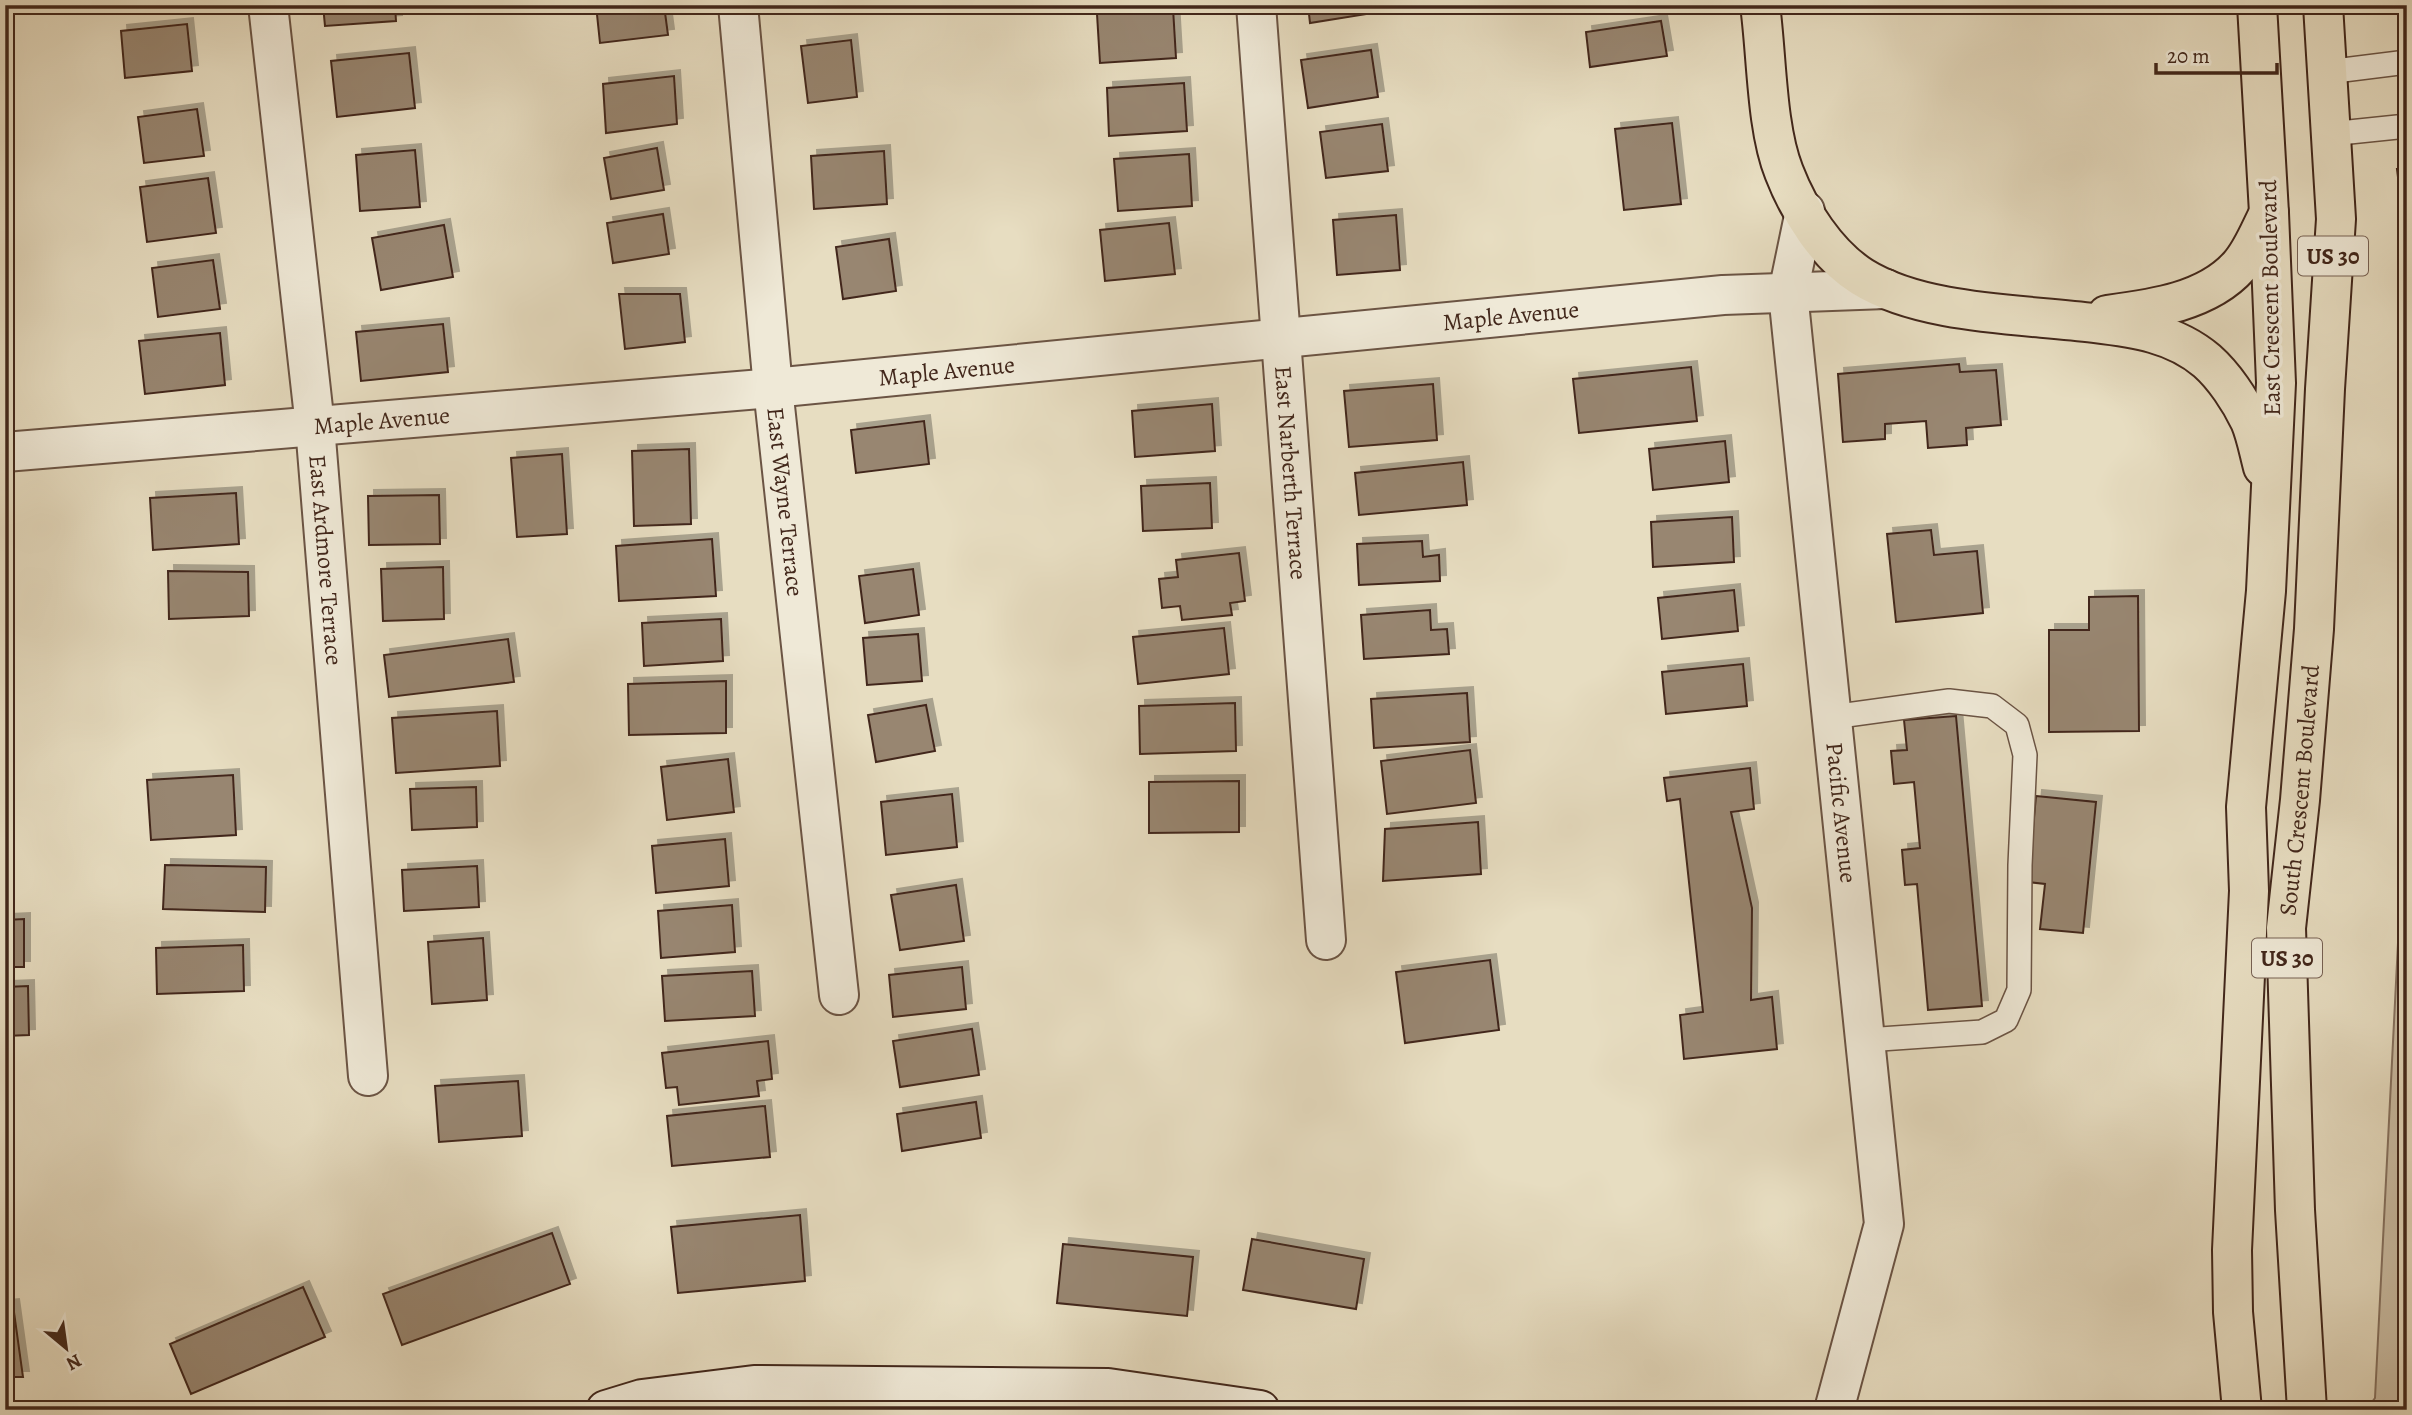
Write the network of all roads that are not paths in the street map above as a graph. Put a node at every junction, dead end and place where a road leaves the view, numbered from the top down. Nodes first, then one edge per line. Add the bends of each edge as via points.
1 (268, 5) edge
2 (738, 5) edge
3 (1256, 5) edge
4 (2257, 5) edge
5 (2323, 5) edge
6 (1764, 14) edge
7 (2407, 62) edge
8 (2327, 72) junction
9 (2407, 126) edge
10 (2330, 134) junction
11 (1805, 211) junction
12 (2269, 213) junction
13 (1886, 289) junction
14 (1788, 293) junction
15 (2069, 320) junction
16 (1281, 338) junction
17 (773, 388) junction
18 (315, 426) junction
19 (5, 452) edge
20 (2269, 493) junction
21 (2266, 591) joint
22 (1832, 717) junction
23 (1326, 940) dead end
24 (839, 995) dead end
25 (1866, 1040) junction
26 (368, 1076) dead end
27 (1200, 1406) edge
28 (606, 1410) edge
29 (1260, 1410) edge
30 (1834, 1410) edge
31 (2242, 1410) edge
32 (2307, 1410) edge

1 - 18 street, East Ardmore Terrace
2 - 17 street, East Wayne Terrace
3 - 16 street, East Narberth Terrace
4 - 12 highway, East Crescent Boulevard / US 30
5 - 8 highway, US 30
6 - 11 highway via 1775,138 1783,170
7 - 8 lane
8 - 10 highway, US 30
9 - 10 lane
10 - 32 highway, South Crescent Boulevard / US 30 via 2336,219 2314,629 2286,928
11 - 13 highway via 1819,238 1861,276
11 - 14 street, Pacific Avenue
12 - 15 highway via 2241,264 2223,282 2155,308
12 - 20 highway, East Crescent Boulevard / US 30 via 2276,383
13 - 14 street, Maple Avenue
13 - 15 highway via 1938,305
14 - 16 street, Maple Avenue via 1723,295
14 - 22 street, Pacific Avenue
15 - 20 highway via 2143,329 2177,341 2208,362 2251,423
16 - 17 street, Maple Avenue
16 - 23 street, East Narberth Terrace
17 - 18 street, Maple Avenue
17 - 24 street, East Wayne Terrace
18 - 19 street, Maple Avenue
18 - 26 street, East Ardmore Terrace
20 - 21 highway, East Crescent Boulevard / US 30
21 - 31 highway, South Crescent Boulevard / US 30 via 2246,807 2249,891 2232,1250
22 - 25 street, Pacific Avenue
22 - 25 lane via 1949,701 1992,706 2017,725 2025,755 2019,990 2006,1020 1982,1032
25 - 30 street, Pacific Avenue via 1884,1224
27 - 28 street via 1108,1388 754,1385 642,1399
27 - 29 street

